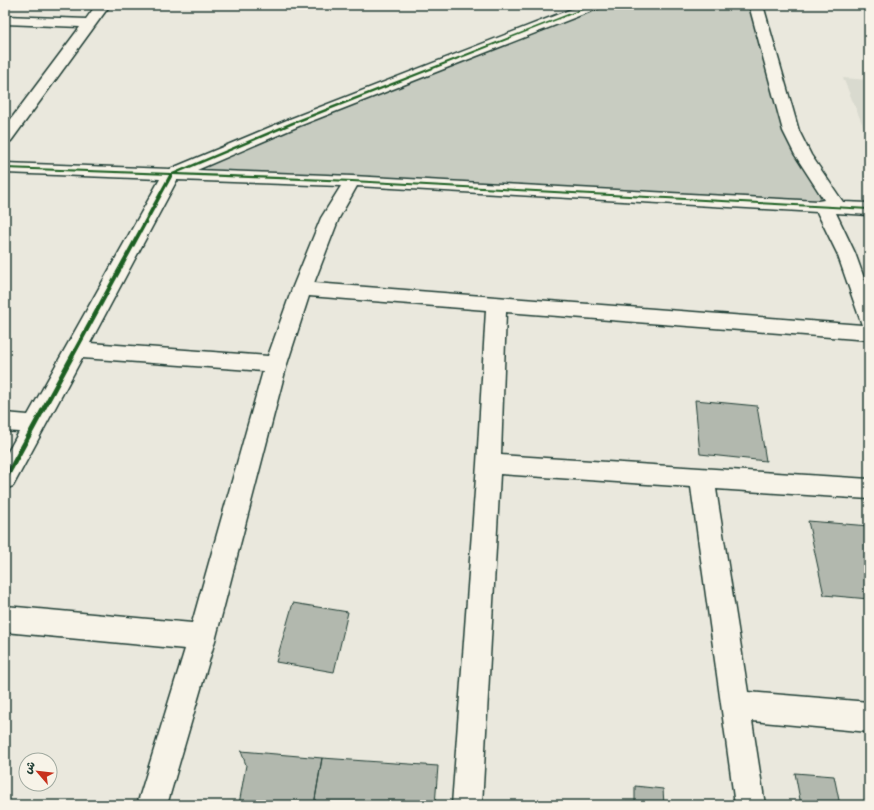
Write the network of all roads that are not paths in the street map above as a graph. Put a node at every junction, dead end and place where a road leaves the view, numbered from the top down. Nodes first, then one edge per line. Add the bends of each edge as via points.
1 (103, 5) edge
2 (756, 5) edge
3 (587, 6) edge
4 (5, 20) edge
5 (90, 23) junction
6 (5, 138) edge
7 (5, 168) edge
8 (172, 174) junction
9 (352, 181) junction
10 (830, 206) junction
11 (869, 209) edge
12 (302, 289) junction
13 (496, 304) junction
14 (869, 320) edge
15 (869, 333) edge
16 (75, 350) junction
17 (276, 364) junction
18 (5, 422) edge
19 (35, 424) junction
20 (489, 464) junction
21 (702, 478) junction
22 (5, 479) edge
23 (869, 489) edge
24 (5, 619) edge
25 (202, 637) junction
26 (735, 705) junction
27 (869, 717) edge
28 (152, 805) edge
29 (467, 805) edge
30 (750, 805) edge

1 - 5 street
2 - 10 street via 791,131 803,155 829,193
3 - 8 street
4 - 5 street
5 - 6 street
7 - 8 street
8 - 9 street
8 - 16 street
9 - 10 street
9 - 12 street via 330,218
10 - 11 street
10 - 14 street
12 - 13 street
12 - 17 street
13 - 15 street
13 - 20 street
16 - 17 street
16 - 19 street
17 - 25 street
18 - 19 street
19 - 22 street
20 - 21 street
20 - 29 street
21 - 23 street
21 - 26 street
24 - 25 street
25 - 28 street
26 - 27 street
26 - 30 street

